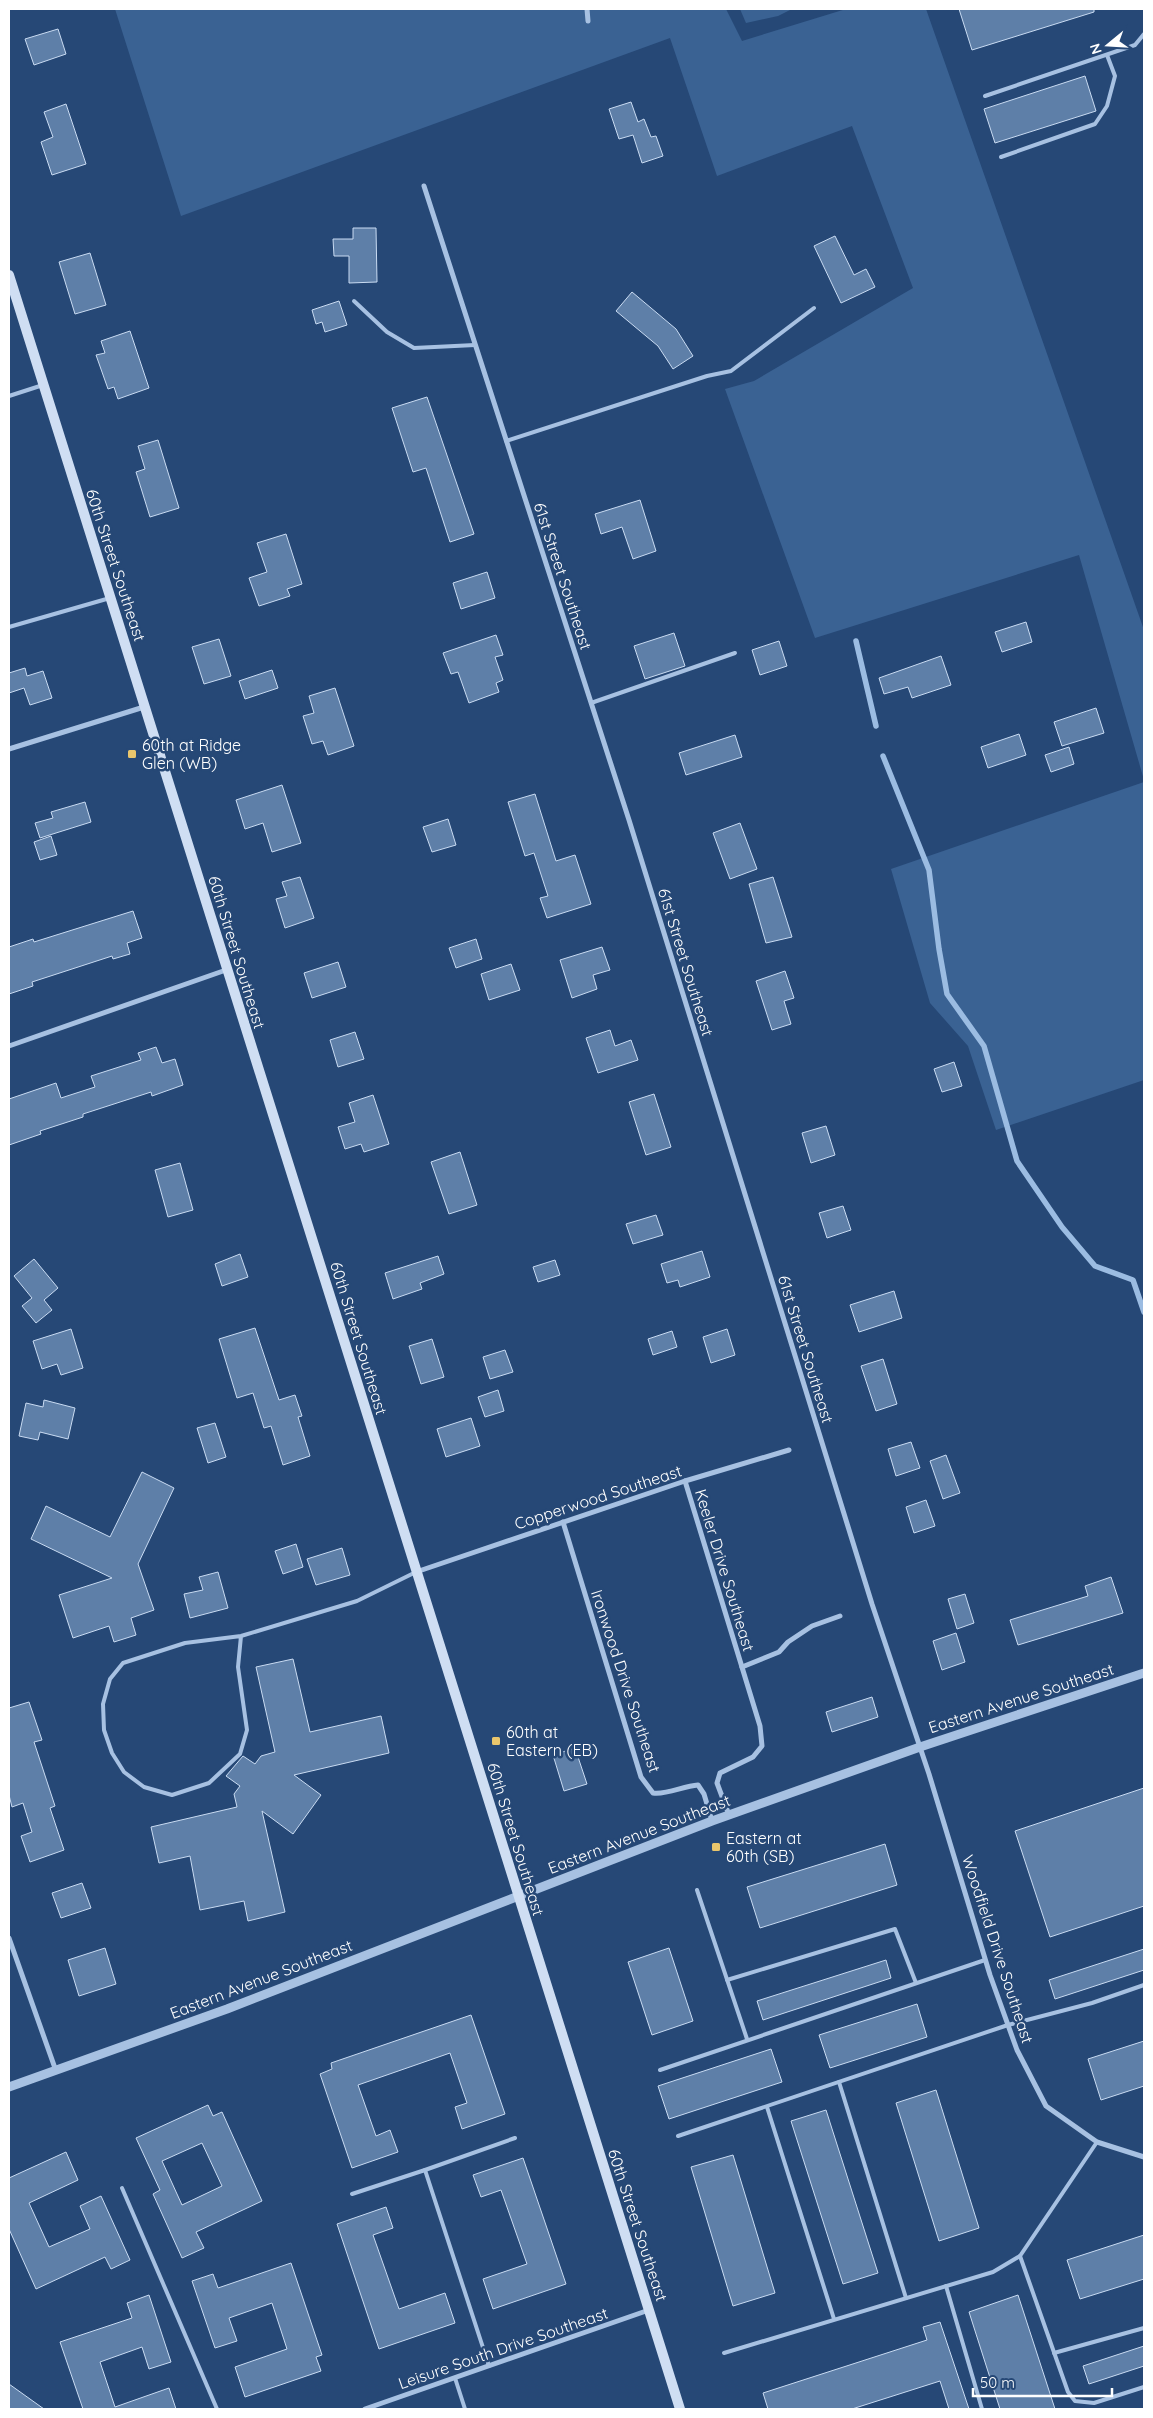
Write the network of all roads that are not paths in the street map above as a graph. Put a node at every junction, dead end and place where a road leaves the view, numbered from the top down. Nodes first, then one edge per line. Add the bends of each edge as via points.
1 (587, 9) edge
2 (588, 21) dead end
3 (1144, 34) edge
4 (1107, 54) junction
5 (985, 96) dead end
6 (1001, 157) dead end
7 (424, 186) dead end
8 (9, 275) edge
9 (354, 300) dead end
10 (814, 308) dead end
11 (475, 345) junction
12 (43, 385) junction
13 (9, 396) edge
14 (506, 441) junction
15 (110, 598) junction
16 (9, 627) edge
17 (735, 653) dead end
18 (590, 703) junction
19 (144, 707) junction
20 (9, 749) edge
21 (226, 970) junction
22 (9, 1046) edge
23 (789, 1450) dead end
24 (684, 1481) junction
25 (564, 1522) junction
26 (416, 1572) junction
27 (840, 1616) dead end
28 (242, 1636) junction
29 (742, 1667) junction
30 (1144, 1673) edge
31 (920, 1747) junction
32 (729, 1814) junction
33 (712, 1821) junction
34 (697, 1890) dead end
35 (518, 1897) junction
36 (9, 1938) edge
37 (986, 1960) junction
38 (727, 1980) junction
39 (916, 1983) junction
40 (1144, 1985) edge
41 (1008, 2025) junction
42 (747, 2039) junction
43 (660, 2070) dead end
44 (56, 2071) junction
45 (839, 2082) junction
46 (9, 2087) edge
47 (766, 2106) junction
48 (678, 2136) dead end
49 (515, 2138) dead end
50 (1097, 2142) junction
51 (1144, 2157) edge
52 (425, 2170) junction
53 (122, 2188) dead end
54 (352, 2194) dead end
55 (1020, 2256) junction
56 (946, 2286) junction
57 (906, 2298) junction
58 (649, 2310) junction
59 (834, 2320) junction
60 (1144, 2328) edge
61 (724, 2353) dead end
62 (1054, 2353) junction
63 (489, 2366) junction
64 (455, 2378) junction
65 (1144, 2387) edge
66 (217, 2409) edge
67 (365, 2409) edge
68 (465, 2409) edge
69 (680, 2409) edge
70 (982, 2409) edge

1 - 2 street
3 - 4 lane via 1135,45
4 - 5 lane
4 - 6 lane via 1114,76 1107,106 1096,124
7 - 11 street, 61st Street Southeast
8 - 12 main road, 60th Street Southeast
9 - 11 lane via 386,332 414,348
10 - 14 lane via 731,370
11 - 14 street, 61st Street Southeast
12 - 13 lane
12 - 15 main road, 60th Street Southeast
14 - 18 street, 61st Street Southeast
15 - 16 lane
15 - 19 main road, 60th Street Southeast
17 - 18 lane
18 - 31 street, 61st Street Southeast via 869,1595
19 - 20 street
19 - 21 main road, 60th Street Southeast
21 - 22 street
21 - 26 main road, 60th Street Southeast
23 - 24 street, Copperwood Southeast
24 - 25 street, Copperwood Southeast
24 - 29 street, Keeler Drive Southeast
25 - 26 street, Copperwood Southeast
25 - 33 street, Ironwood Drive Southeast via 641,1777 653,1792 662,1794 698,1785
26 - 28 lane via 357,1601
26 - 35 main road, 60th Street Southeast
27 - 29 street, Keeler Drive Southeast via 812,1626 778,1652
28 - 28 lane via 185,1643 123,1663 110,1679 103,1704 104,1730 112,1753 124,1772 144,1787 172,1794 209,1783 240,1754 247,1730 238,1667
29 - 32 street, Keeler Drive Southeast via 760,1726 762,1746 753,1757 720,1773 717,1782
30 - 31 street, Eastern Avenue Southeast
31 - 32 street, Eastern Avenue Southeast
31 - 37 street, Woodfield Drive Southeast
32 - 33 street, Eastern Avenue Southeast
33 - 35 street, Eastern Avenue Southeast
34 - 38 lane
35 - 44 street, Eastern Avenue Southeast
35 - 58 main road, 60th Street Southeast
36 - 44 street
37 - 39 lane
37 - 41 street, Woodfield Drive Southeast
38 - 39 lane via 895,1928
38 - 42 lane
39 - 42 lane
40 - 41 lane via 1092,2003
41 - 45 lane
41 - 50 street, Woodfield Drive Southeast via 1046,2106
42 - 43 lane
44 - 46 street, Eastern Avenue Southeast
45 - 47 lane
45 - 57 lane
47 - 48 lane
47 - 59 lane
49 - 52 lane
50 - 51 street, Woodfield Drive Southeast
50 - 55 lane
52 - 54 lane
52 - 63 lane
53 - 66 lane
55 - 56 lane via 993,2272
55 - 62 lane
56 - 57 lane
56 - 70 lane
57 - 59 lane
58 - 63 street, Leisure South Drive Southeast
58 - 69 main road, 60th Street Southeast
59 - 61 lane
60 - 62 lane
62 - 65 lane via 1068,2392 1075,2400 1094,2403
63 - 64 street, Leisure South Drive Southeast
64 - 67 street, Leisure South Drive Southeast
64 - 68 lane

